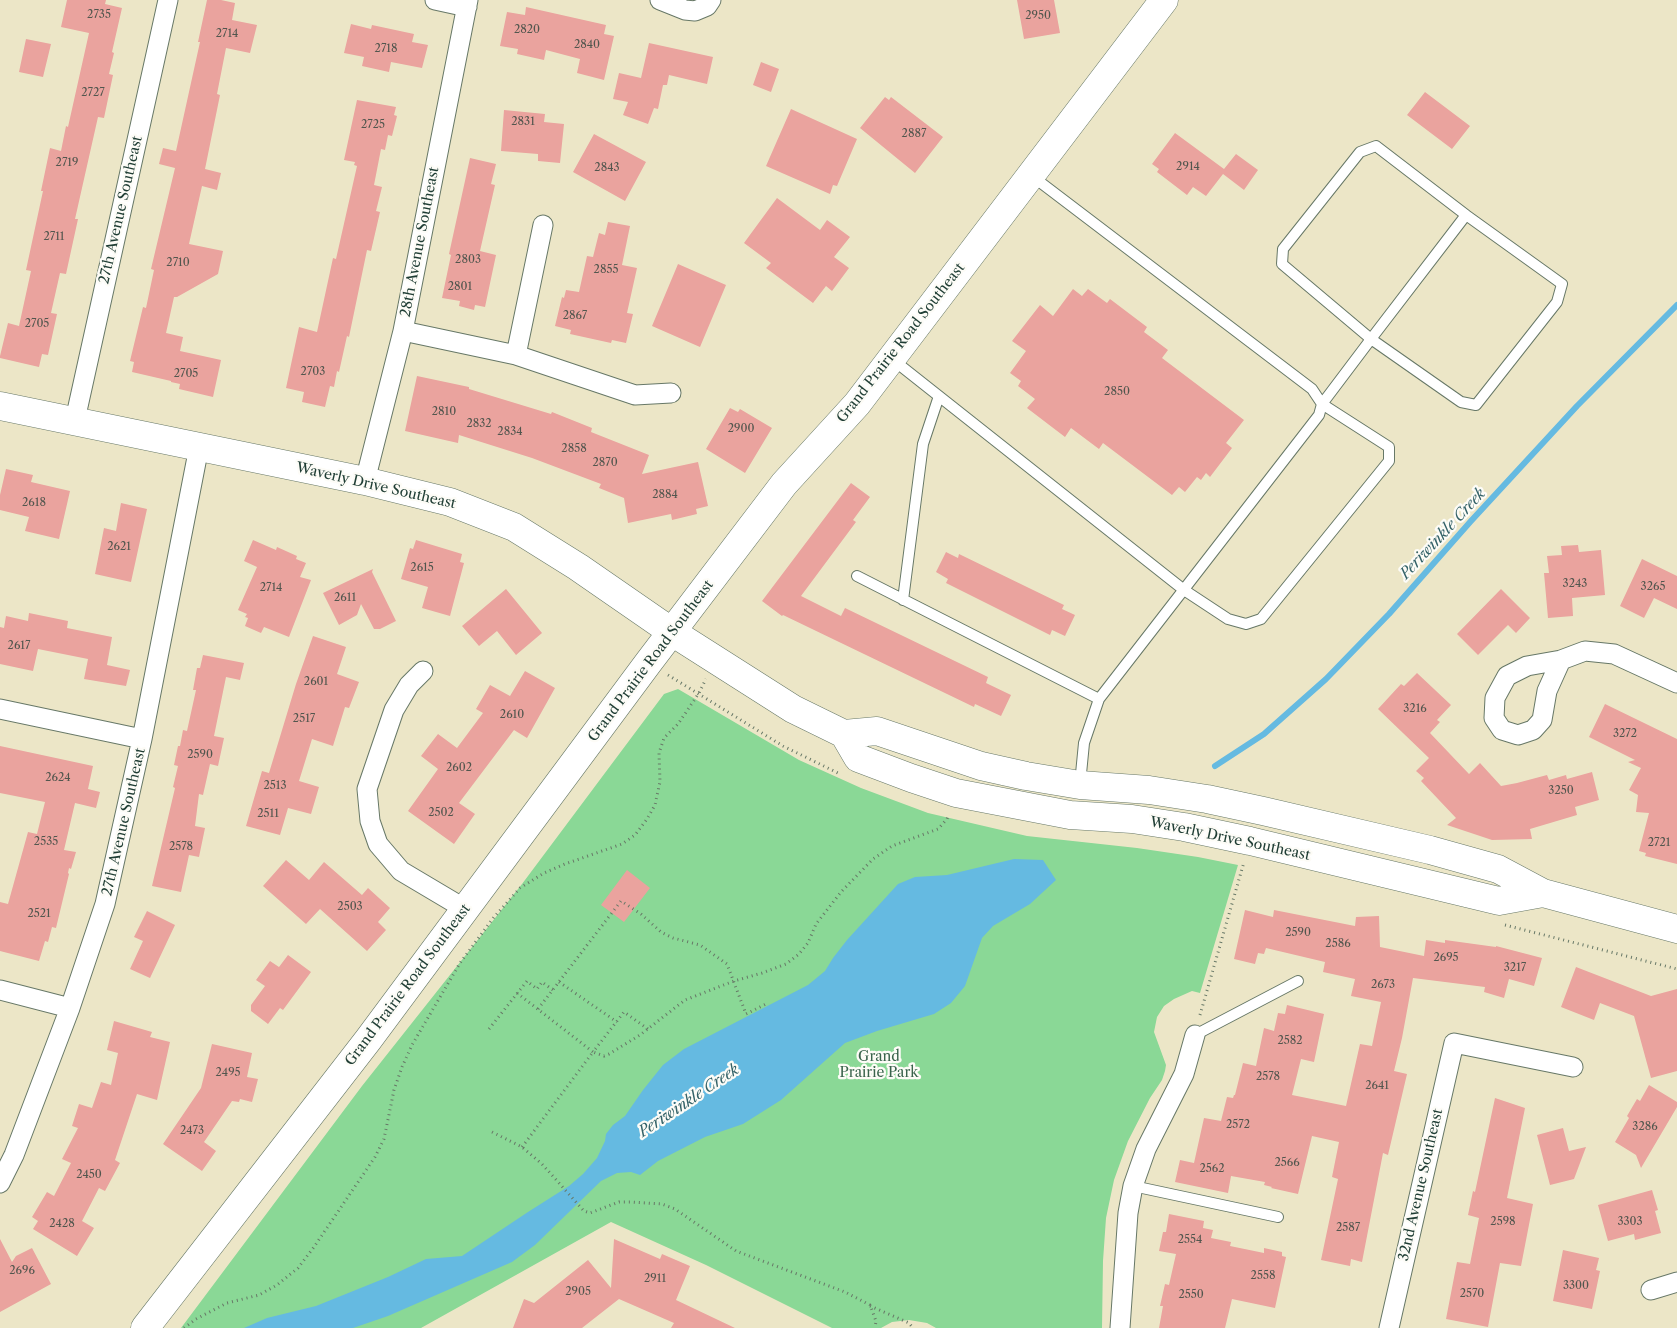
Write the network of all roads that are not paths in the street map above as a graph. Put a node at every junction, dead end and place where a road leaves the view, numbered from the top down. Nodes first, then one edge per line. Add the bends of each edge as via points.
1 (168, 0) edge
2 (436, 0) edge
3 (660, 0) edge
4 (1164, 0) edge
5 (468, 3) edge
6 (709, 3) edge
7 (1030, 175) junction
8 (1466, 215) junction
9 (543, 225) dead end
10 (403, 331) junction
11 (1371, 339) junction
12 (516, 355) junction
13 (891, 358) junction
14 (671, 393) dead end
15 (939, 396) junction
16 (1322, 404) junction
17 (0, 406) edge
18 (74, 420) junction
19 (199, 446) junction
20 (365, 481) junction
21 (857, 576) dead end
22 (1184, 590) junction
23 (903, 600) junction
24 (672, 632) junction
25 (1561, 660) dead end
26 (424, 671) dead end
27 (1677, 683) edge
28 (1099, 699) junction
29 (0, 709) edge
30 (844, 734) junction
31 (142, 740) junction
32 (1080, 785) junction
33 (1543, 893) junction
34 (465, 909) junction
35 (1677, 928) edge
36 (1298, 981) dead end
37 (0, 990) edge
38 (70, 1008) junction
39 (1195, 1035) joint
40 (1573, 1068) dead end
41 (0, 1183) edge
42 (1133, 1186) junction
43 (1278, 1217) dead end
44 (1677, 1282) edge
45 (1651, 1290) dead end
46 (145, 1328) edge
47 (1120, 1328) edge
48 (1389, 1328) edge

1 - 18 street, 27th Avenue Southeast
2 - 5 street
3 - 6 street via 695,11
4 - 7 main road, Grand Prairie Road Southeast
5 - 10 street, 28th Avenue Southeast
7 - 13 main road, Grand Prairie Road Southeast
7 - 16 lane via 1312,389
8 - 11 lane
8 - 11 lane via 1376,146 1360,152 1283,249 1282,264
8 - 11 lane via 1562,284 1558,302 1476,405 1462,402
9 - 12 street
10 - 12 street
10 - 20 street, 28th Avenue Southeast
11 - 16 lane
12 - 14 street via 635,395
13 - 15 lane
13 - 24 main road, Grand Prairie Road Southeast via 857,404 784,484
15 - 22 lane
15 - 23 lane via 923,444
16 - 22 lane via 1319,415
16 - 22 lane via 1389,448 1390,461 1261,619 1246,624 1228,618
17 - 18 main road, Waverly Drive Southeast
18 - 19 main road, Waverly Drive Southeast
19 - 20 main road, Waverly Drive Southeast
19 - 31 street, 27th Avenue Southeast
20 - 24 main road, Waverly Drive Southeast via 450,502 514,527
21 - 23 lane
22 - 28 lane
23 - 28 lane
24 - 30 main road, Waverly Drive Southeast via 793,709
24 - 34 main road, Grand Prairie Road Southeast
25 - 27 street via 1585,651 1614,654
26 - 34 street via 408,685 394,710 367,789 370,821 378,844 401,871
28 - 32 lane via 1084,743
29 - 31 street
30 - 32 main road, Waverly Drive Southeast via 877,731 981,766
30 - 33 main road, Waverly Drive Southeast via 858,758 956,793 1070,815 1132,819 1184,827 1499,901
31 - 38 street, 27th Avenue Southeast via 105,904
32 - 33 main road, Waverly Drive Southeast via 1149,790 1262,810 1498,869
33 - 35 main road, Waverly Drive Southeast
34 - 46 main road, Grand Prairie Road Southeast
36 - 39 lane
37 - 38 street
38 - 41 street, 27th Avenue Southeast via 14,1155
39 - 42 street via 1184,1074 1146,1149
40 - 48 street, 32nd Avenue Southeast via 1454,1043
42 - 43 lane
42 - 47 street via 1128,1212
44 - 45 street

